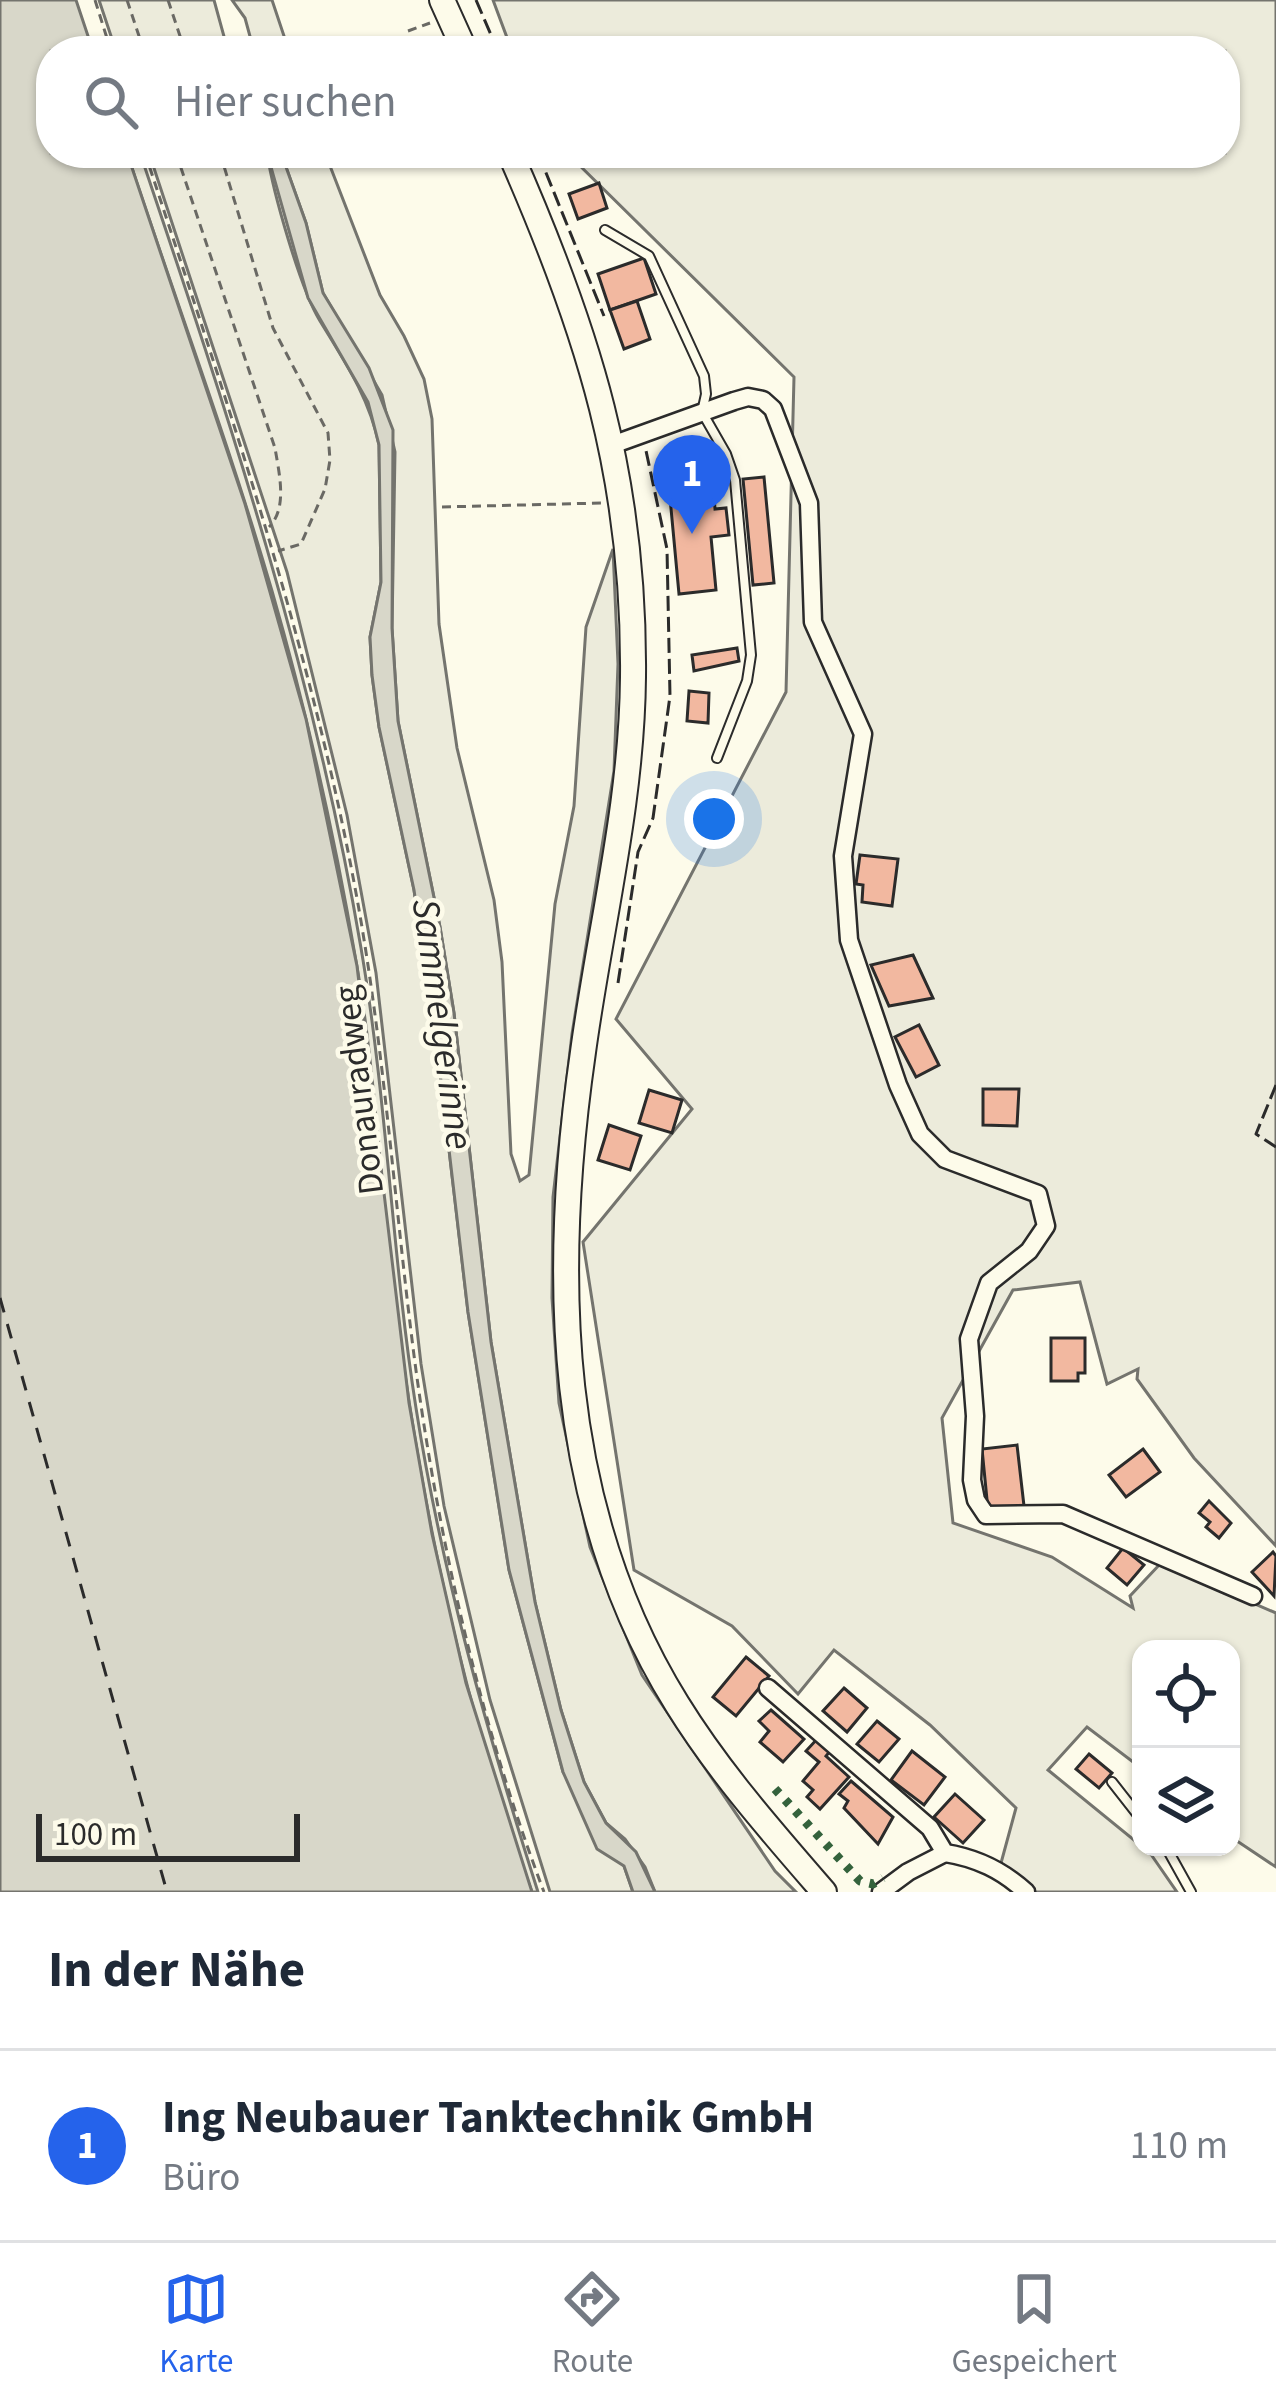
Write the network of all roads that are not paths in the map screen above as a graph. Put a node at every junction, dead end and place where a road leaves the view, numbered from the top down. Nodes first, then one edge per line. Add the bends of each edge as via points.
1 (442, 0) edge
2 (458, 36) edge
3 (516, 168) edge
4 (605, 230) dead end
5 (702, 412) junction
6 (612, 445) junction
7 (717, 758) dead end
8 (1253, 1596) dead end
9 (768, 1688) dead end
10 (1112, 1782) dead end
11 (1132, 1808) edge
12 (945, 1853) junction
13 (1171, 1856) edge
14 (824, 1892) edge
15 (881, 1892) edge
16 (1026, 1892) edge
17 (1192, 1892) edge

1 - 2 main road
3 - 6 main road via 573,305
4 - 5 lane via 649,256 704,376
5 - 6 street
5 - 7 lane via 735,480 751,655
5 - 8 street via 763,400 784,432 809,503 813,622 863,734 843,856 849,940 898,1085 920,1134 945,1159 1038,1194 1046,1226 989,1283 969,1339 976,1500 986,1514 1063,1514
6 - 14 main road via 632,601 632,723 569,1175 566,1322 577,1437 617,1581 674,1699
9 - 12 street via 930,1828
10 - 11 lane
12 - 15 street
12 - 16 street via 989,1866
13 - 17 lane

